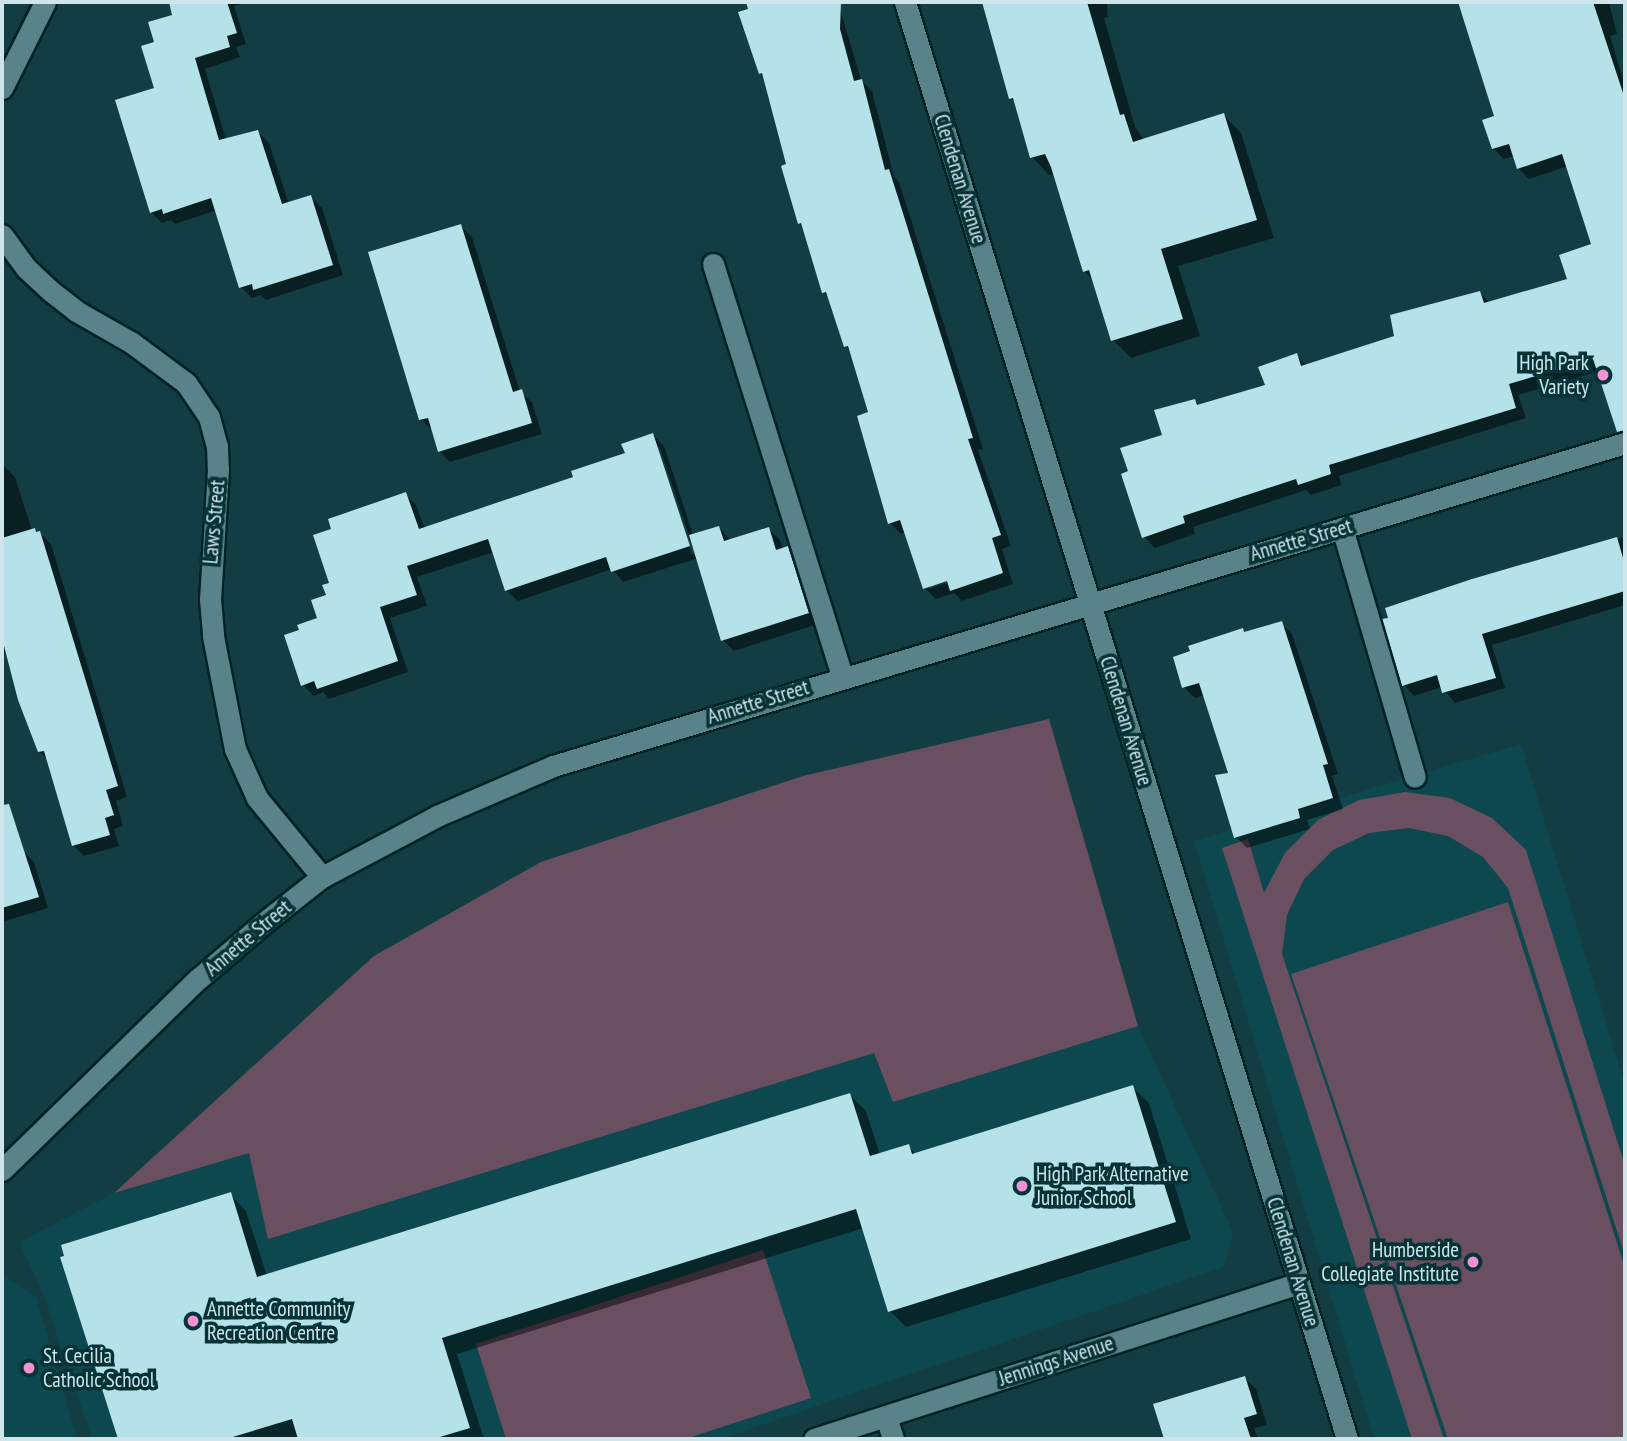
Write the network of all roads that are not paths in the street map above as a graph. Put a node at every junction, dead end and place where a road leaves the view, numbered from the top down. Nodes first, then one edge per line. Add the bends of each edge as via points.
1 (45, 2) edge
2 (905, 2) edge
3 (2, 88) edge
4 (2, 235) edge
5 (713, 264) dead end
6 (1625, 443) edge
7 (1342, 528) junction
8 (1089, 603) junction
9 (842, 676) junction
10 (1415, 777) dead end
11 (322, 877) junction
12 (2, 1170) edge
13 (1299, 1283) junction
14 (886, 1417) junction
15 (814, 1439) edge
16 (893, 1439) edge
17 (1347, 1439) edge

1 - 3 street
2 - 8 street, Clendenan Avenue
4 - 11 street, Laws Street via 26,268 52,292 186,383 209,417 218,469 210,599 235,749 257,798
5 - 9 street
6 - 7 street, Annette Street
7 - 8 street, Annette Street
7 - 10 street
8 - 9 street, Annette Street
8 - 13 street, Clendenan Avenue
9 - 11 street, Annette Street via 553,766 437,816
11 - 12 street, Annette Street via 198,979
13 - 14 street, Jennings Avenue
13 - 17 street, Clendenan Avenue
14 - 15 street, Jennings Avenue
14 - 16 street

